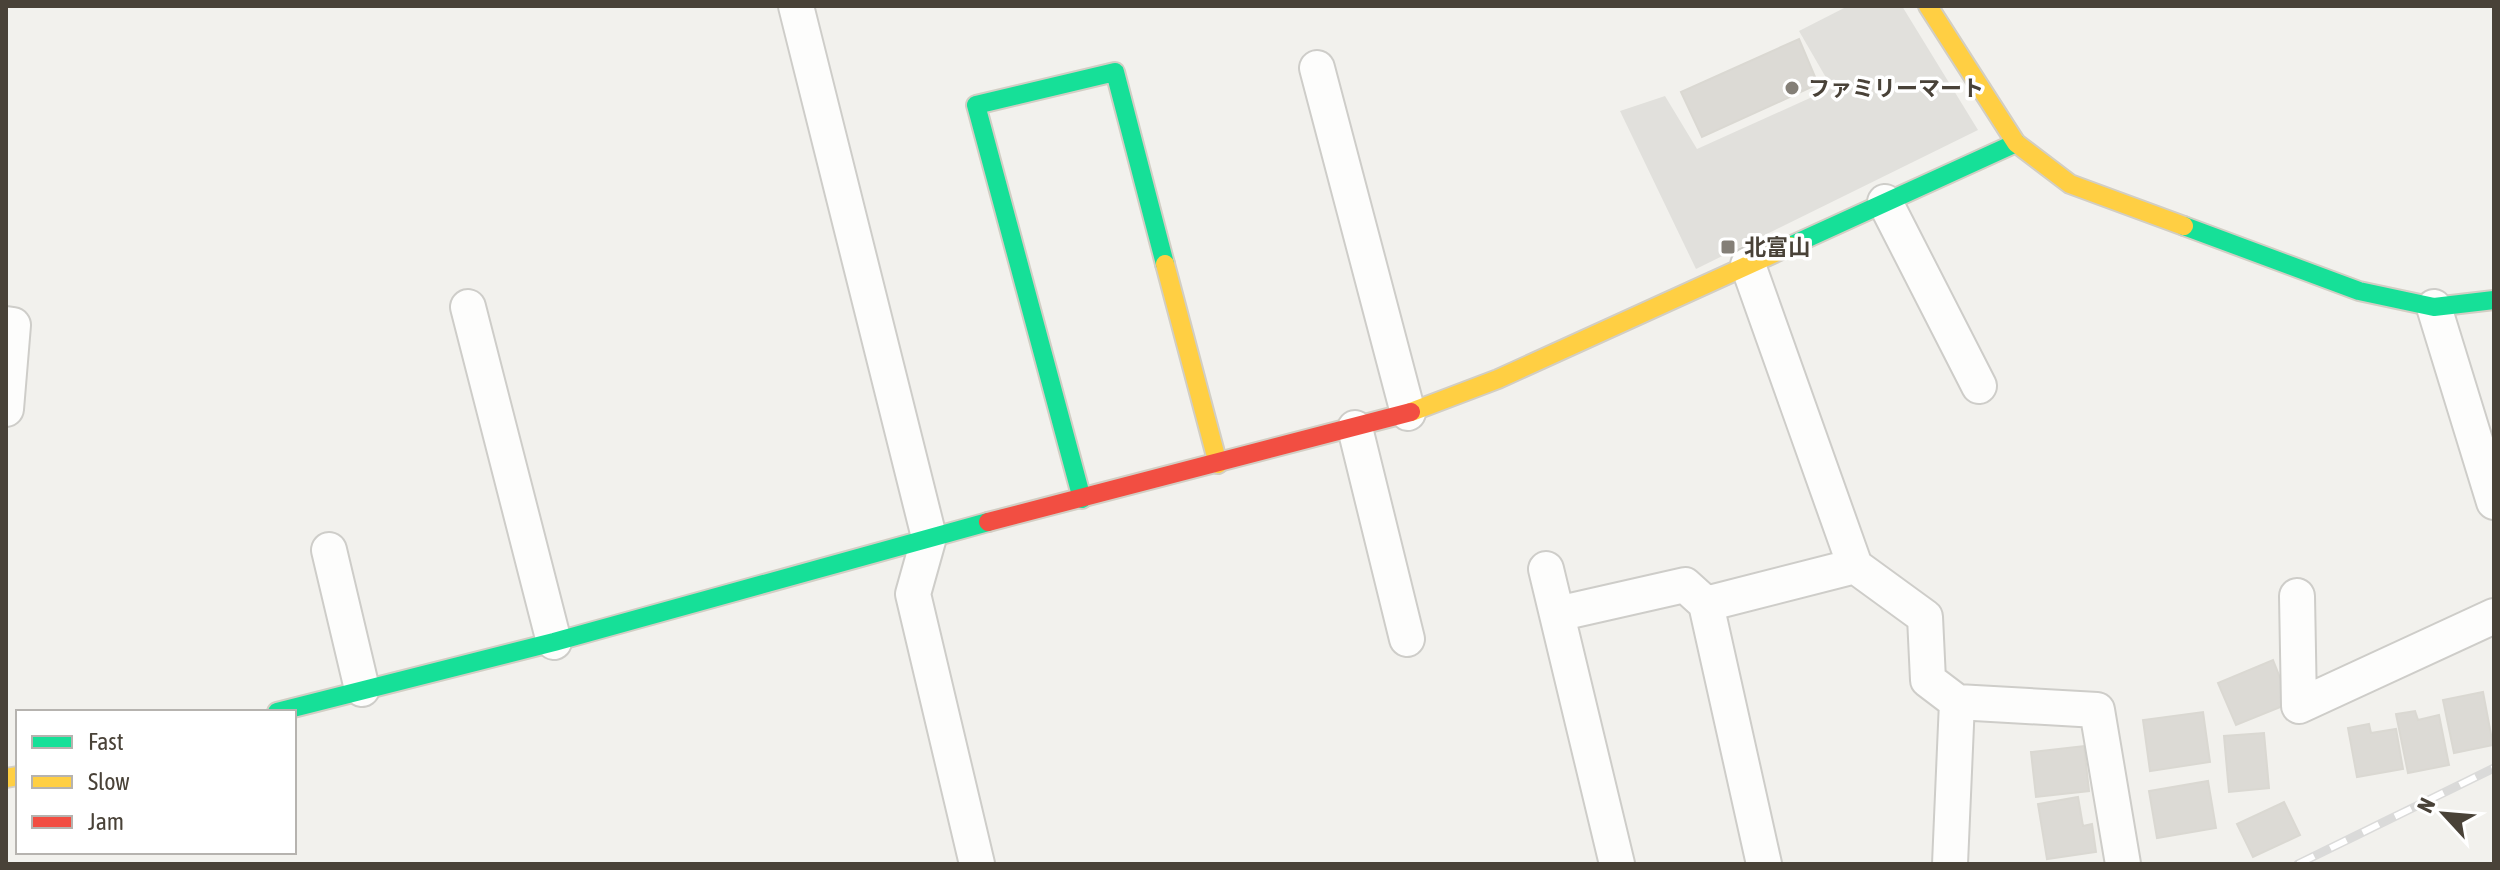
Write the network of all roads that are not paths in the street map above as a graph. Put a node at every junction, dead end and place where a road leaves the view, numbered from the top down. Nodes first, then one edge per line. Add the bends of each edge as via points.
1 (796, 6) edge
2 (1928, 6) edge
3 (1317, 68) dead end
4 (2016, 143) junction
5 (1885, 202) junction
6 (1748, 265) junction
7 (2494, 300) edge
8 (468, 307) dead end
9 (2434, 307) junction
10 (6, 324) edge
11 (1979, 386) dead end
12 (6, 409) edge
13 (1408, 413) junction
14 (1355, 428) junction
15 (1218, 464) junction
16 (1082, 499) junction
17 (2494, 502) edge
18 (929, 537) junction
19 (329, 550) dead end
20 (1855, 566) junction
21 (1546, 569) dead end
22 (2297, 596) dead end
23 (1706, 604) junction
24 (1557, 614) junction
25 (2494, 616) edge
26 (1407, 639) dead end
27 (554, 642) junction
28 (362, 689) junction
29 (1957, 702) junction
30 (284, 710) edge
31 (977, 864) edge
32 (1617, 864) edge
33 (1764, 864) edge
34 (1950, 864) edge
35 (2123, 864) edge

1 - 18 street
2 - 4 street
3 - 13 street
4 - 5 street
4 - 9 street via 2070,184 2359,291
5 - 6 street
5 - 11 street
6 - 13 street via 1498,379
6 - 20 street
7 - 9 street
8 - 27 street
9 - 17 street
10 - 12 street via 13,325
13 - 14 street
14 - 15 street
14 - 26 street
15 - 16 street
15 - 16 street via 1115,72 976,105
16 - 18 street
18 - 27 street
18 - 31 street via 913,594
19 - 28 street
20 - 23 street
20 - 29 street via 1925,617 1928,680
21 - 24 street
22 - 25 street via 2299,706
23 - 24 street via 1685,585
23 - 33 street
24 - 32 street
27 - 28 street
28 - 30 street
29 - 34 street
29 - 35 street via 2097,710

